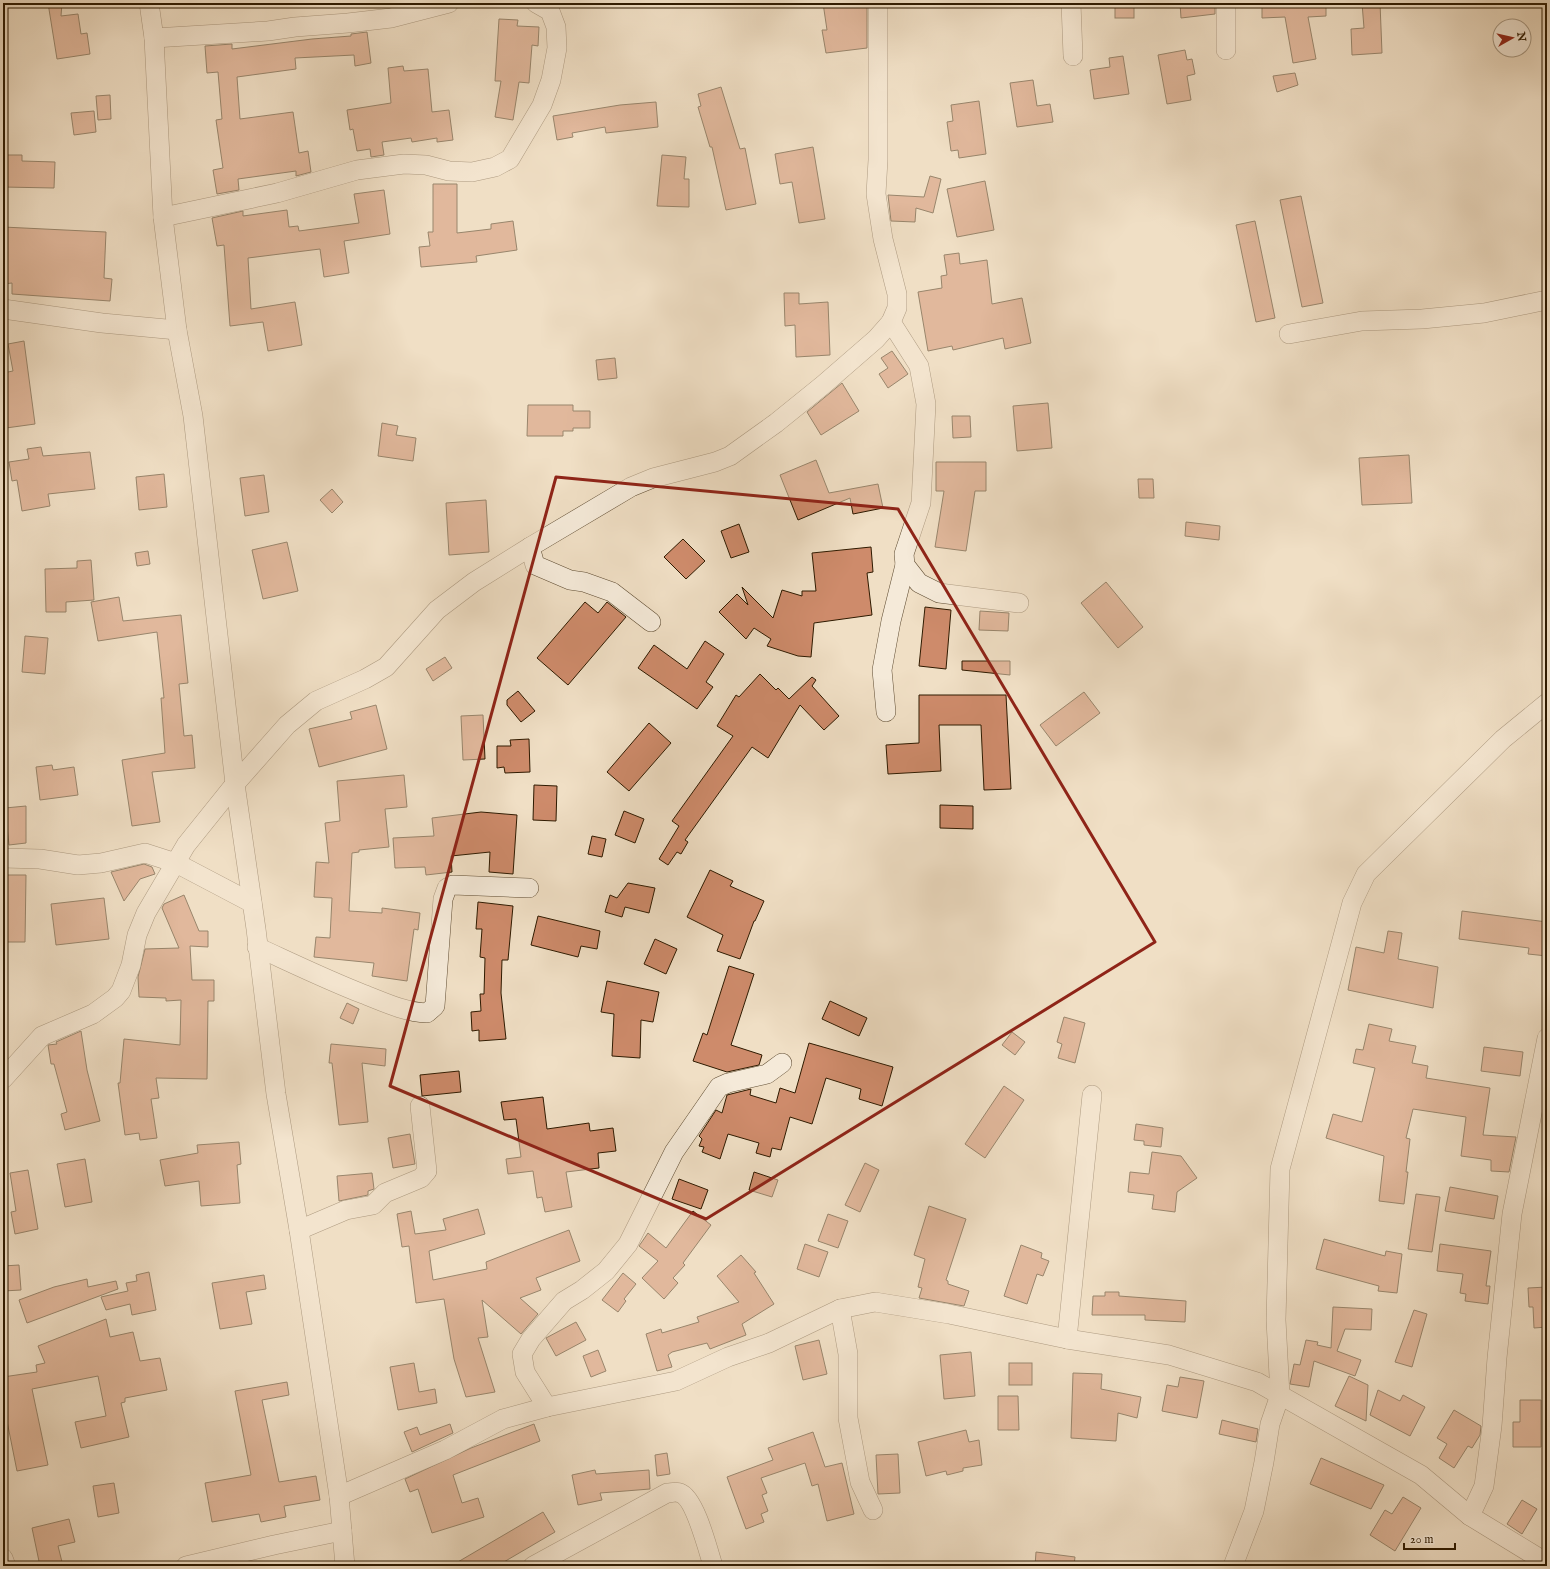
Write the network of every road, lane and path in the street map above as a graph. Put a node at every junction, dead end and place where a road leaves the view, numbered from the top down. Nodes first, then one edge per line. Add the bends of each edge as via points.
1 (149, 3) edge
2 (449, 3) edge
3 (536, 3) edge
4 (878, 3) edge
5 (1072, 3) edge
6 (1226, 3) edge
7 (154, 38) junction
8 (1226, 50) dead end
9 (1073, 56) dead end
10 (163, 217) junction
11 (1547, 300) edge
12 (3, 310) edge
13 (891, 322) junction
14 (177, 330) junction
15 (1289, 334) dead end
16 (530, 547) junction
17 (905, 565) junction
18 (1019, 603) dead end
19 (651, 622) dead end
20 (1547, 703) edge
21 (886, 712) dead end
22 (235, 784) junction
23 (3, 858) edge
24 (176, 863) junction
25 (529, 888) dead end
26 (252, 903) junction
27 (257, 947) junction
28 (1547, 1038) edge
29 (782, 1063) dead end
30 (3, 1079) edge
31 (1092, 1095) dead end
32 (420, 1106) dead end
33 (299, 1230) junction
34 (840, 1310) junction
35 (1067, 1339) junction
36 (1280, 1394) junction
37 (547, 1407) junction
38 (339, 1496) junction
39 (873, 1510) dead end
40 (1470, 1516) junction
41 (342, 1531) junction
42 (3, 1558) edge
43 (1537, 1561) edge
44 (6, 1566) edge
45 (186, 1566) edge
46 (345, 1566) edge
47 (533, 1566) edge
48 (713, 1566) edge
49 (1233, 1566) edge

1 - 7 street
2 - 7 street via 391,18 295,26 268,31
3 - 10 street via 550,11 556,27 557,48 551,80 542,105 510,159 495,167 472,172 404,164 357,170 277,193
4 - 13 street via 876,194 883,239 897,294 897,308
5 - 9 street
6 - 8 street
7 - 10 street
10 - 14 street
11 - 15 street via 1484,313 1362,321
12 - 14 street
13 - 16 street via 876,339 823,386 730,456 653,478 631,487
13 - 17 street via 919,366 926,404 921,503 904,554
14 - 22 street via 193,416
16 - 19 street via 535,565 570,580 612,592
16 - 22 street via 474,582 437,610 386,667 316,701 287,725
17 - 18 street via 919,583 939,593
17 - 21 street via 882,670
20 - 36 street via 1503,739 1366,874 1352,903 1280,1169 1276,1320
22 - 24 street via 188,842
22 - 26 street
23 - 24 street via 40,859 78,865 101,863 145,853
24 - 26 street
24 - 30 street via 146,913 121,991 93,1014 42,1036
25 - 27 street via 453,885 447,888 443,899 435,1006 427,1013 412,1012 375,999
26 - 27 street
27 - 33 street via 283,1145
28 - 40 street via 1512,1214 1484,1486
29 - 37 street via 767,1074 719,1087 674,1152 628,1244 606,1271 564,1301 531,1339 522,1354 525,1372
31 - 35 street
32 - 33 street via 427,1171 421,1178 385,1194 373,1205 346,1210
33 - 38 street
34 - 35 street via 874,1302 949,1314
34 - 37 street via 770,1344 728,1357 676,1381
34 - 39 street via 848,1354 848,1418 860,1482
35 - 36 street via 1170,1355 1257,1382
36 - 40 street via 1421,1475
36 - 49 street via 1270,1424 1254,1511
37 - 38 street via 503,1420 445,1450
38 - 41 street
40 - 43 street
41 - 45 street
41 - 46 street
42 - 44 street
47 - 48 street via 667,1493 679,1492 687,1498 693,1508

